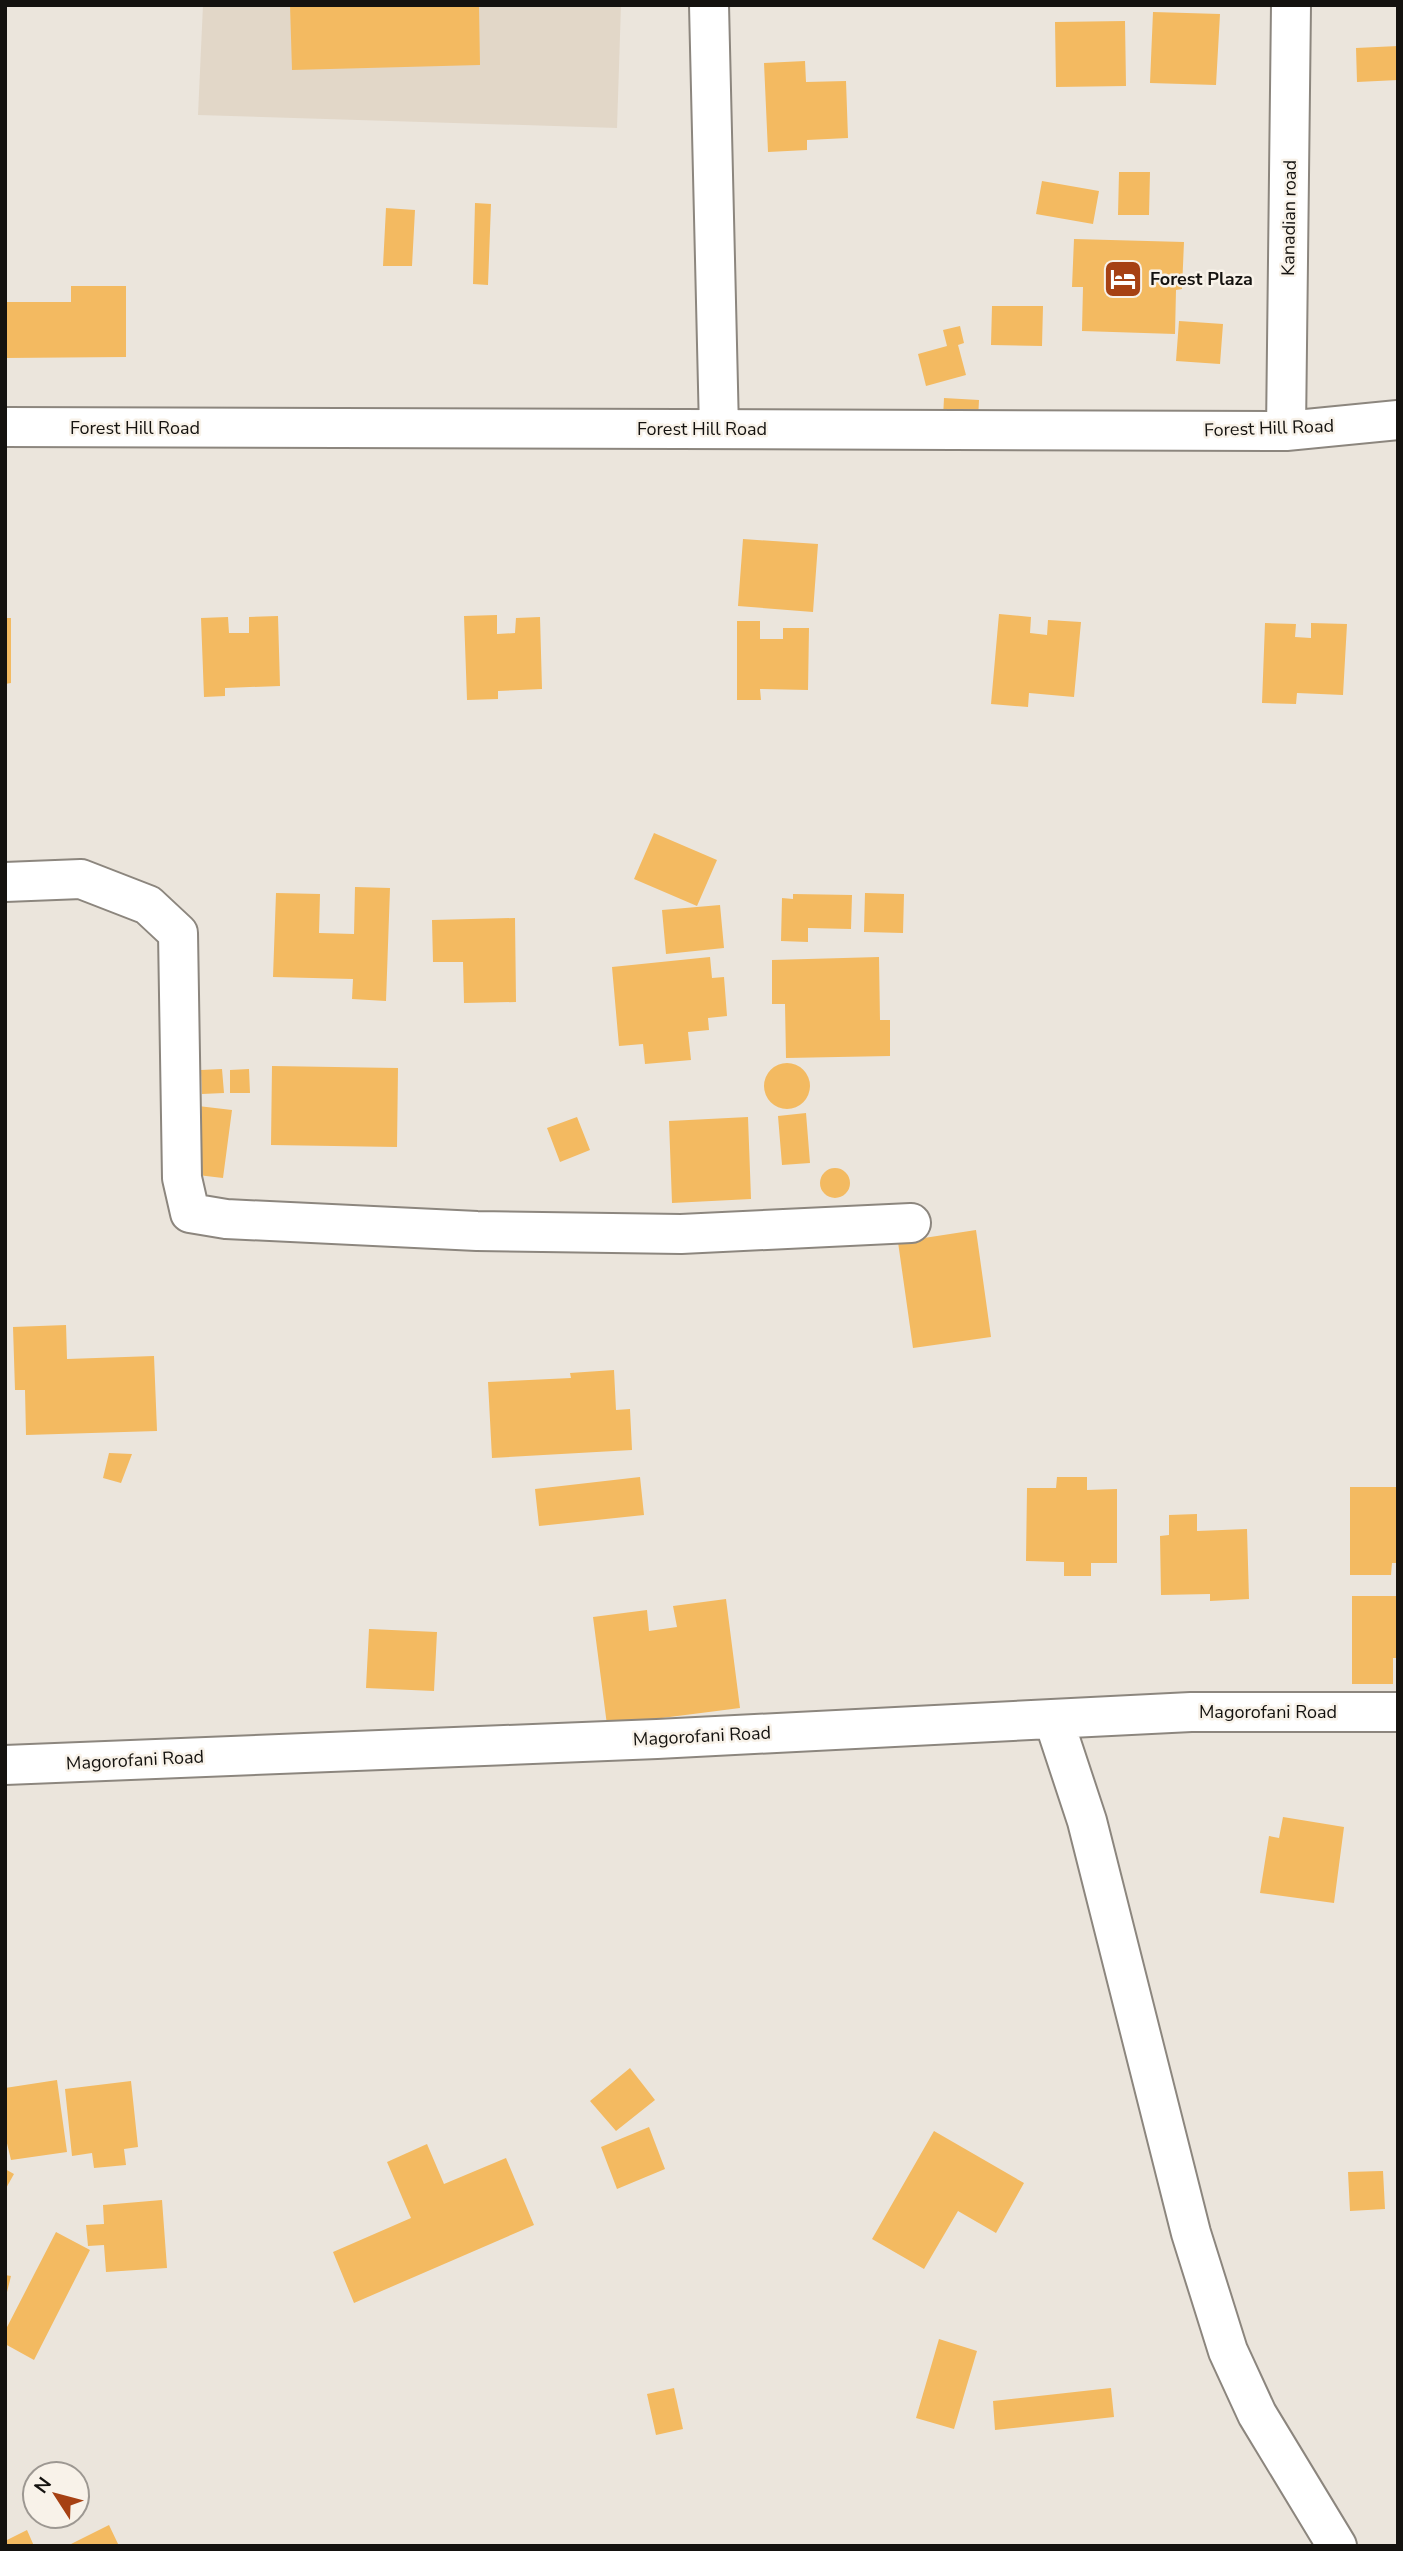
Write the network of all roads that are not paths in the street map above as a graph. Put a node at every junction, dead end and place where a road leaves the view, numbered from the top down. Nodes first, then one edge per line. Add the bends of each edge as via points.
1 (709, 5) edge
2 (1291, 5) edge
3 (1398, 421) edge
4 (5, 427) edge
5 (719, 429) junction
6 (1286, 431) junction
7 (5, 882) edge
8 (911, 1223) dead end
9 (1398, 1712) edge
10 (1054, 1721) junction
11 (5, 1765) edge
12 (1337, 2546) edge

1 - 5 street
2 - 6 street, Kanadian road
3 - 6 street, Forest Hill Road
4 - 5 street, Forest Hill Road
5 - 6 street, Forest Hill Road
7 - 8 street via 81,879 148,905 178,933 182,1178 190,1213 226,1219 477,1231 681,1234
9 - 10 street, Magorofani Road via 1191,1712
10 - 11 street, Magorofani Road
10 - 12 street via 1087,1821 1191,2233 1228,2351 1257,2414

